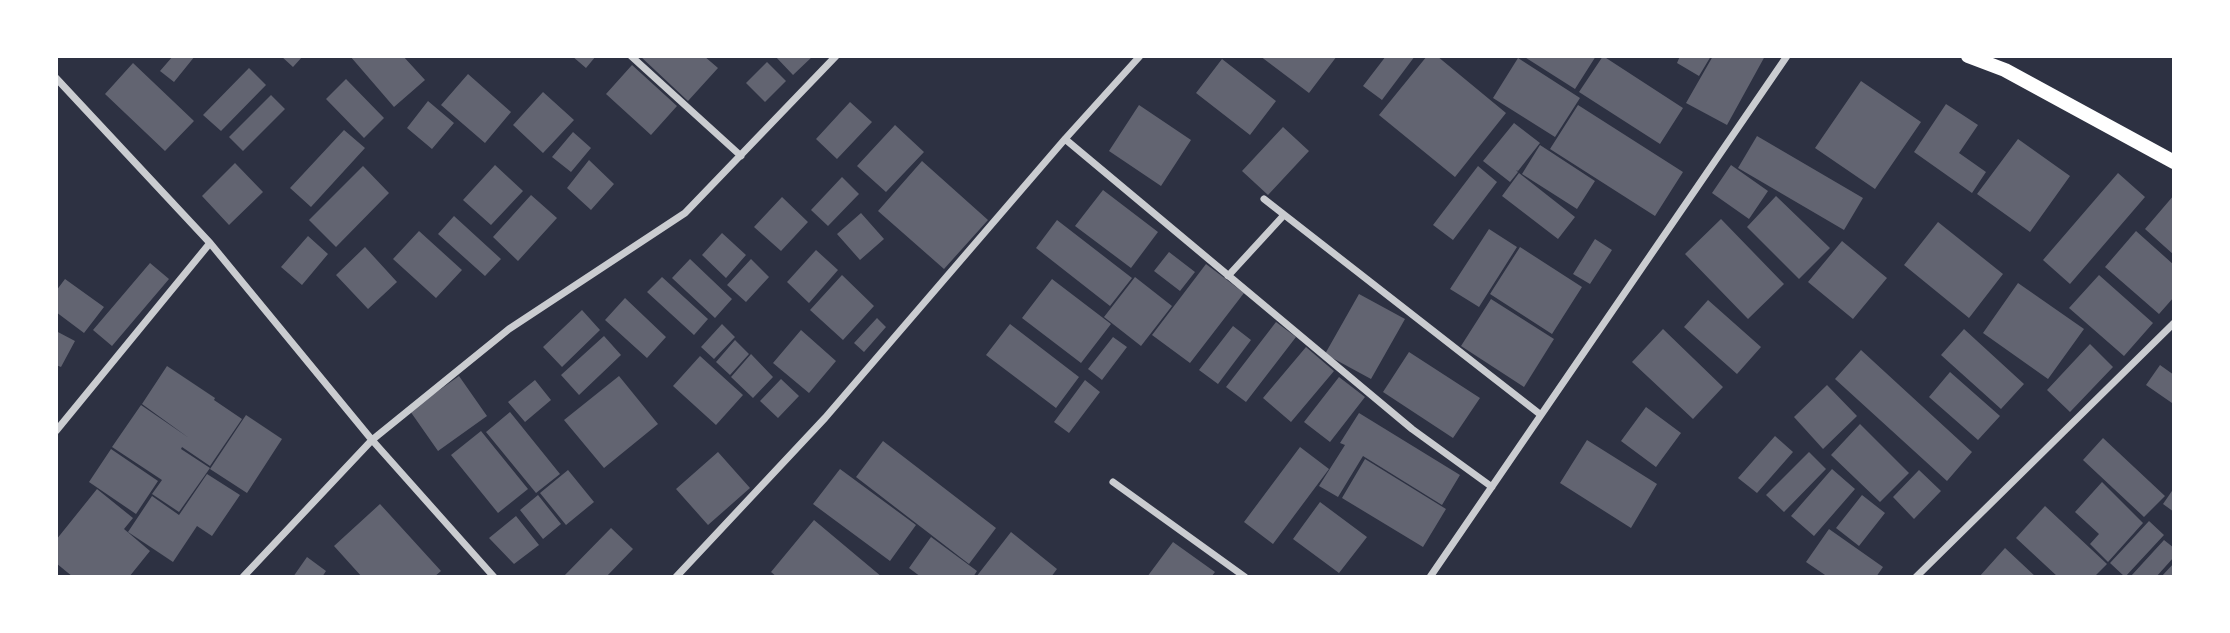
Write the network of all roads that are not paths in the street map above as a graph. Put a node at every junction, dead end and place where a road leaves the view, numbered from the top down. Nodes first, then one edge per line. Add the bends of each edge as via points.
1 (631, 56) edge
2 (836, 56) edge
3 (1140, 56) edge
4 (1787, 56) edge
5 (1968, 56) edge
6 (56, 78) edge
7 (1065, 139) junction
8 (741, 156) junction
9 (2174, 162) edge
10 (1264, 199) dead end
11 (1284, 215) junction
12 (210, 243) junction
13 (1228, 276) junction
14 (2174, 323) edge
15 (1541, 415) junction
16 (56, 431) edge
17 (372, 440) junction
18 (1113, 482) dead end
19 (1492, 487) junction
20 (1920, 576) edge
21 (243, 577) edge
22 (494, 577) edge
23 (676, 577) edge
24 (1245, 577) edge
25 (1430, 577) edge

1 - 8 street
2 - 8 street
3 - 7 street
4 - 15 street
5 - 9 main road via 2004,69
6 - 12 street
7 - 13 street
7 - 23 street via 825,418
8 - 17 street via 685,213 509,329
10 - 11 street
11 - 13 street
11 - 15 street
12 - 16 street
12 - 17 street
13 - 19 street via 1412,429
14 - 20 street
15 - 19 street
17 - 21 street
17 - 22 street
18 - 24 street
19 - 25 street

